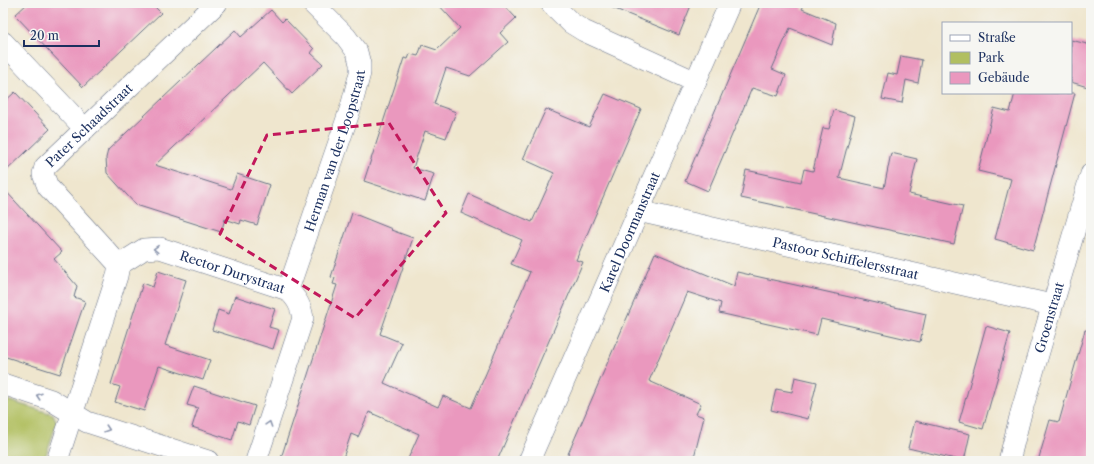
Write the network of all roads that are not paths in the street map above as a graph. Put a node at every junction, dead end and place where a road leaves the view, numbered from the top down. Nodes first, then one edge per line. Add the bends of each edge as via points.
1 (217, 3) edge
2 (312, 3) edge
3 (551, 3) edge
4 (730, 3) edge
5 (3, 42) edge
6 (696, 82) junction
7 (85, 129) junction
8 (1091, 174) edge
9 (638, 211) junction
10 (119, 265) junction
11 (288, 290) junction
12 (1052, 306) junction
13 (3, 384) edge
14 (72, 413) junction
15 (57, 461) edge
16 (208, 461) edge
17 (256, 461) edge
18 (529, 461) edge
19 (1009, 461) edge

1 - 7 street, Pater Schaadstraat
2 - 11 street, Herman van der Loopstraat via 346,37 357,52 360,73 351,107
3 - 6 street via 584,31
4 - 6 street, Karel Doormanstraat
5 - 7 street
6 - 9 street, Karel Doormanstraat
7 - 10 street, Pater Schaadstraat via 50,161 43,174 44,181
8 - 12 street, Groenstraat
9 - 12 street, Pastoor Schiffelersstraat
9 - 18 street, Karel Doormanstraat
11 -> 10 street, Rector Durystraat via 160,248 136,252
10 - 14 street
17 -> 11 street, Rector Durystraat via 303,318 301,306
12 - 19 street, Groenstraat
14 -> 13 street via 51,400
14 - 15 street
14 -> 16 street via 87,422

